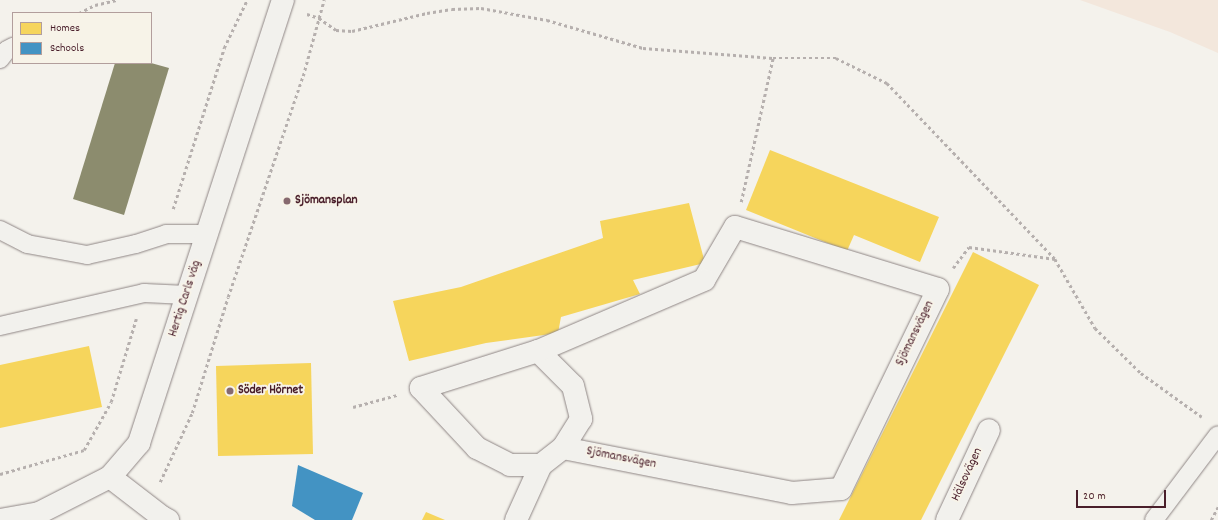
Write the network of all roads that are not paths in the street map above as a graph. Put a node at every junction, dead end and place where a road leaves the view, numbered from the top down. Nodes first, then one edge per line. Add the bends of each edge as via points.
1 (283, 0) edge
2 (12, 48) edge
3 (0, 59) edge
4 (0, 230) edge
5 (207, 234) junction
6 (187, 295) junction
7 (0, 326) edge
8 (538, 351) junction
9 (989, 430) dead end
10 (1218, 435) edge
11 (563, 448) junction
12 (541, 465) junction
13 (110, 477) junction
14 (0, 520) edge
15 (168, 520) edge
16 (516, 520) edge
17 (947, 520) edge
18 (1154, 520) edge

1 - 5 street, Hertig Carls väg
2 - 3 lane
4 - 5 lane via 28,244 87,255 166,234
5 - 6 street, Hertig Carls väg
6 - 7 lane via 144,292
6 - 13 street, Hertig Carls väg via 139,443
8 - 11 street, Sjömansvägen via 573,386 581,419
8 - 11 street, Sjömansvägen via 704,280 735,227 938,290 841,489 792,493
8 - 12 street via 421,388 477,448 510,465
9 - 17 street, Hälsovägen
10 - 18 lane
11 - 12 street, Sjömansvägen
12 - 16 street, Sjömansvägen
13 - 14 street, Hertig Carls väg via 39,512
13 - 15 street

